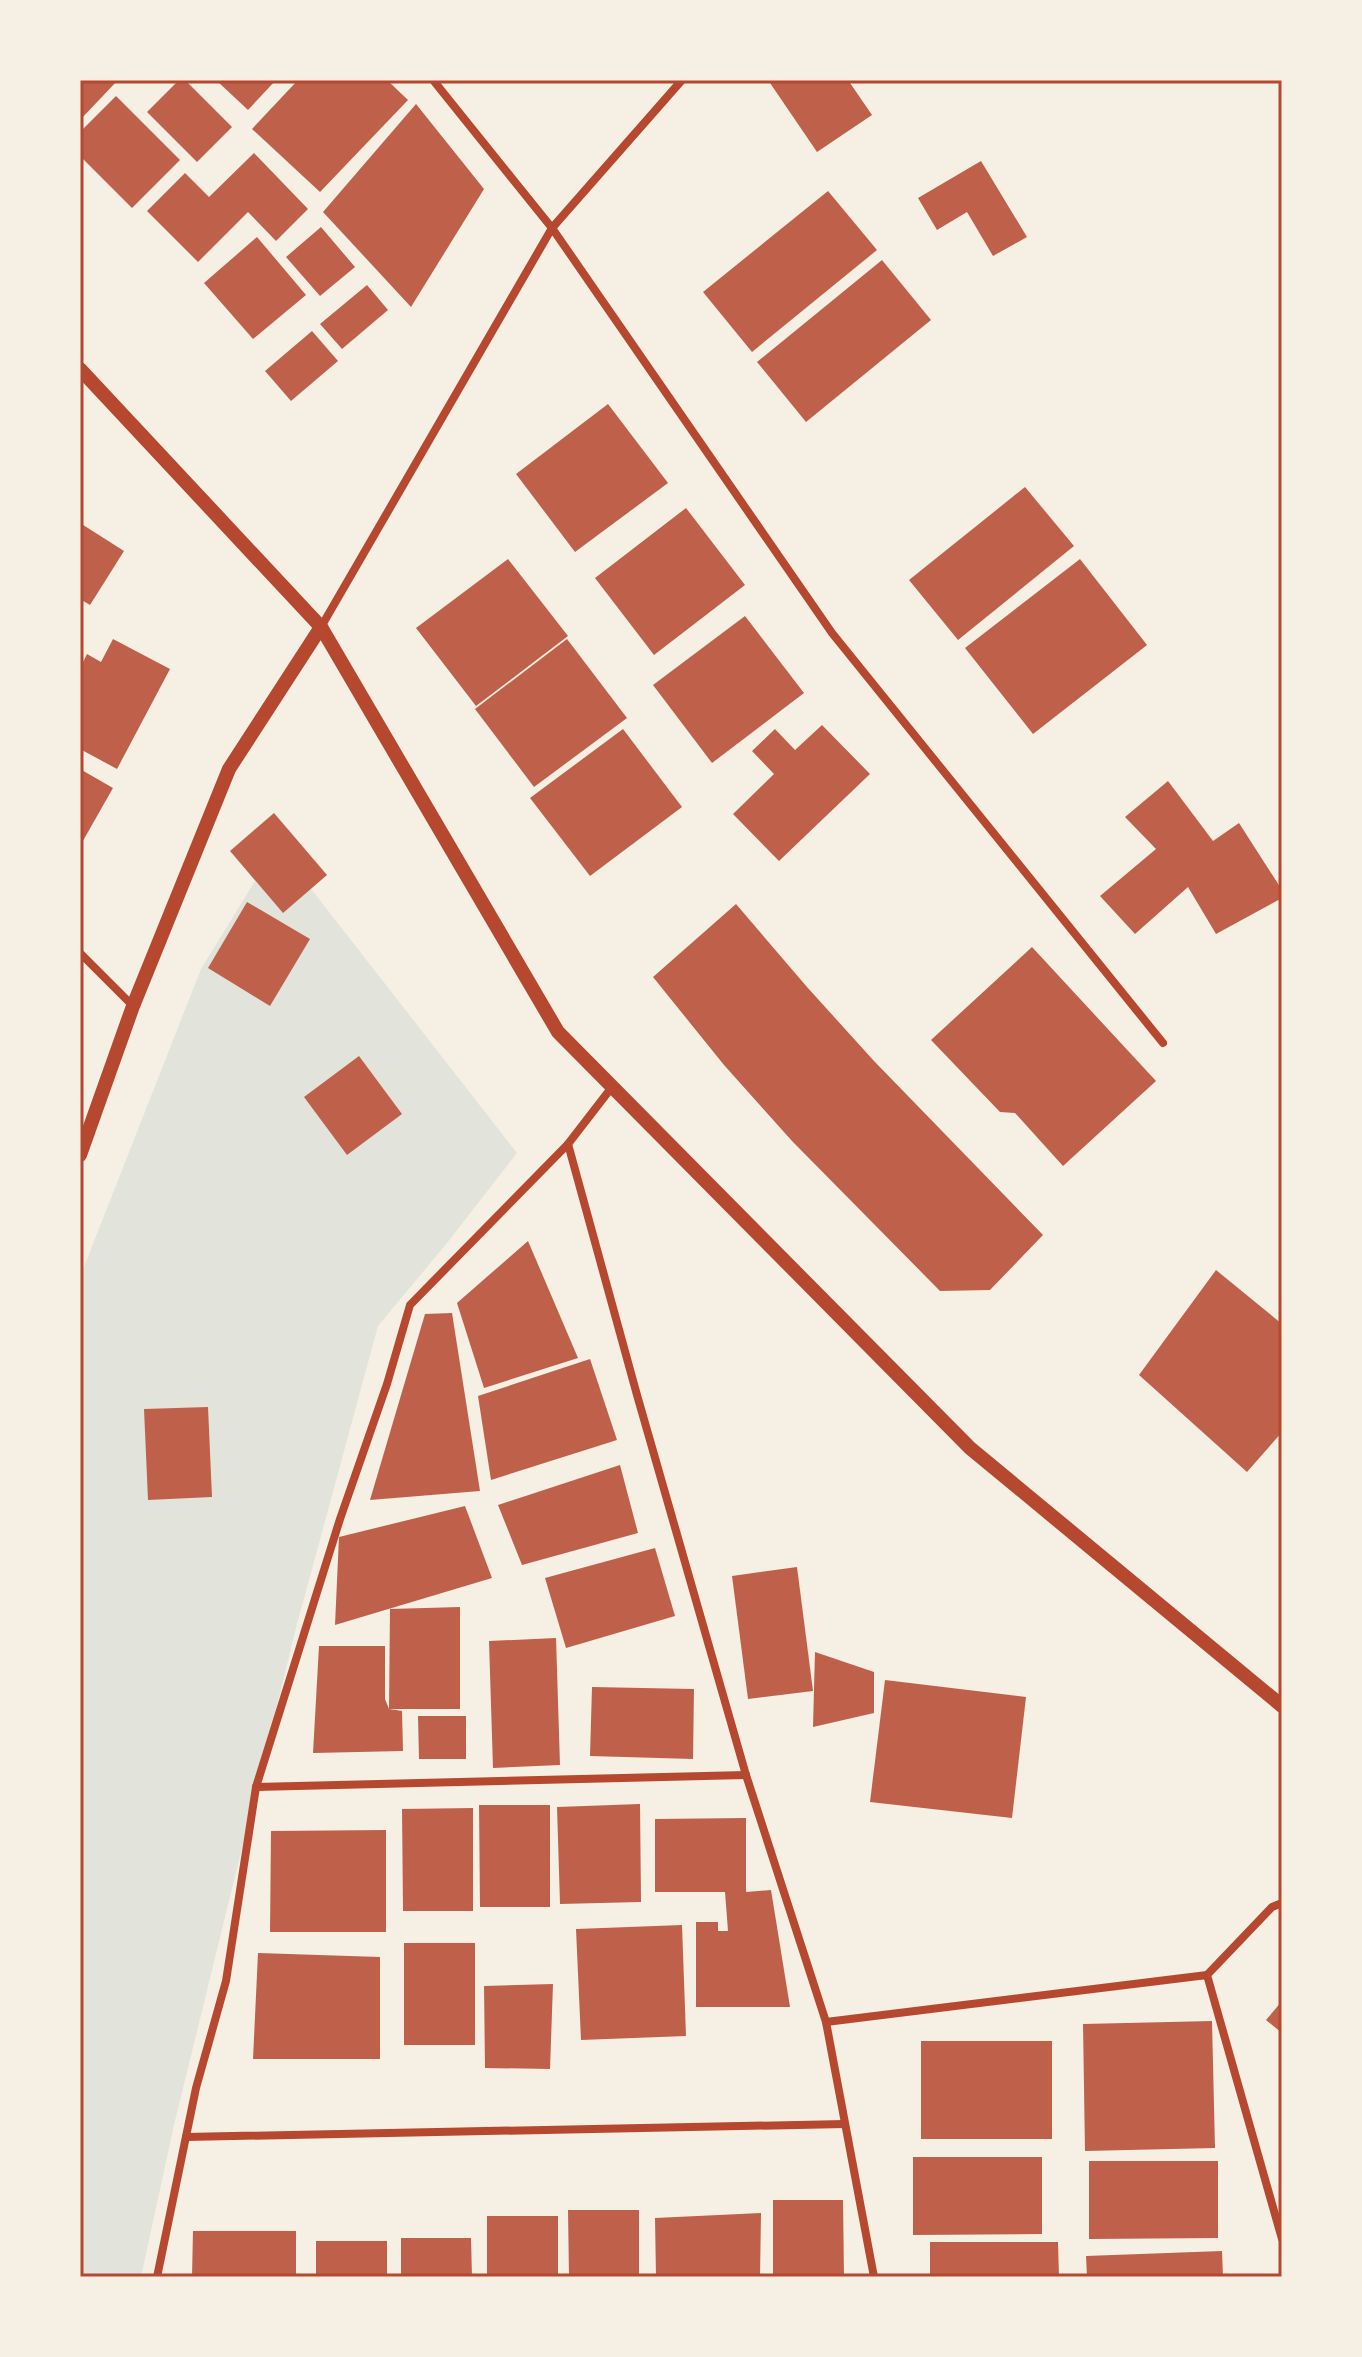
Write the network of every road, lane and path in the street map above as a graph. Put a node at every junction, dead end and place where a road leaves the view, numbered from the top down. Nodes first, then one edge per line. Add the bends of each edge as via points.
1 (433, 80) edge
2 (682, 80) edge
3 (552, 228) junction
4 (80, 369) edge
5 (321, 627) junction
6 (80, 953) edge
7 (133, 1006) junction
8 (1163, 1043) dead end
9 (612, 1087) junction
10 (568, 1144) junction
11 (80, 1155) edge
12 (1282, 1706) edge
13 (746, 1775) junction
14 (256, 1787) junction
15 (1282, 1903) edge
16 (1207, 1975) junction
17 (826, 2022) junction
18 (845, 2124) junction
19 (186, 2137) junction
20 (1282, 2239) edge
21 (157, 2277) edge
22 (874, 2277) edge

1 - 3 street
2 - 3 street
3 - 5 street
3 - 8 street via 832,633
4 - 5 street
5 - 7 street via 229,769
5 - 9 street via 558,1032
6 - 7 street
7 - 11 street
9 - 10 street
9 - 12 street via 970,1448
10 - 13 street
10 - 14 street via 410,1305
13 - 14 street
13 - 17 street
14 - 19 street via 226,1981
15 - 16 street via 1272,1907
16 - 17 street
16 - 20 street
17 - 18 street
18 - 19 street
18 - 22 street
19 - 21 street

